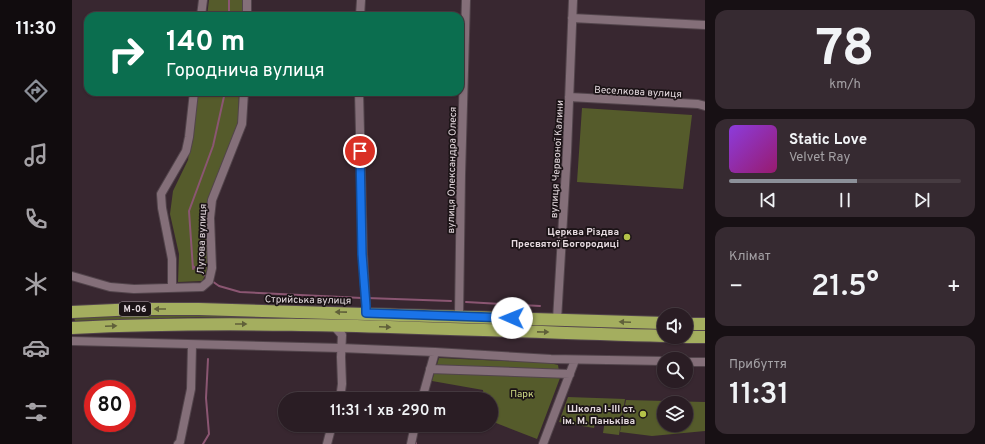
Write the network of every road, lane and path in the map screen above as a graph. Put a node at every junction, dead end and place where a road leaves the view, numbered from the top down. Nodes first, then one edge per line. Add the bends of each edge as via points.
1 (203, 0) edge
2 (247, 0) edge
3 (361, 0) edge
4 (466, 0) edge
5 (573, 0) edge
6 (202, 12) edge
7 (247, 12) edge
8 (360, 12) edge
9 (572, 18) junction
10 (705, 25) edge
11 (464, 70) edge
12 (194, 96) edge
13 (244, 96) edge
14 (359, 96) edge
15 (463, 96) edge
16 (569, 97) junction
17 (705, 106) edge
18 (72, 276) edge
19 (172, 288) junction
20 (366, 303) junction
21 (72, 312) edge
22 (459, 316) junction
23 (557, 320) junction
24 (657, 323) edge
25 (693, 324) edge
26 (705, 324) edge
27 (333, 325) junction
28 (358, 326) junction
29 (72, 328) edge
30 (657, 336) edge
31 (693, 337) edge
32 (705, 337) edge
33 (72, 341) edge
34 (192, 344) junction
35 (342, 345) junction
36 (434, 352) junction
37 (575, 360) junction
38 (657, 361) edge
39 (693, 362) edge
40 (705, 362) edge
41 (430, 369) junction
42 (570, 374) junction
43 (341, 392) edge
44 (424, 392) edge
45 (330, 432) edge
46 (414, 432) edge
47 (178, 444) edge
48 (327, 444) edge
49 (410, 444) edge
50 (543, 444) edge

1 - 6 street
2 - 7 street
3 - 8 street
4 - 11 street, вулиця Олександра Олеся
5 - 9 street, вулиця Червоної Калини
9 - 10 street
9 - 16 street, вулиця Червоної Калини
12 - 19 street via 186,151 161,194 172,259
13 - 19 street, Лугова вулиця via 242,124 212,200 212,268 209,281 202,287
14 - 20 street via 362,254
15 - 22 street, вулиця Олександра Олеся
16 - 17 street, Веселкова вулиця
16 - 23 street, вулиця Червоної Калини
18 - 19 street, Лугова вулиця via 110,287
20 -> 21 highway, Стрийська вулиця / М-06
20 - 22 highway, Стрийська вулиця / М-06
22 - 23 highway, Стрийська вулиця / М-06
24 -> 23 highway, Стрийська вулиця / М-06
25 - 26 highway
27 - 28 highway, М-06
29 -> 27 highway, М-06 via 160,324
27 - 35 street via 340,332
28 -> 30 highway, М-06
28 - 35 street via 347,331
31 - 32 highway
33 - 34 street
34 - 35 street
34 - 47 street via 191,389
35 - 36 street
35 - 43 street
36 - 37 street
36 - 41 street
37 - 38 street
37 - 42 street
39 - 40 street
41 - 42 street
41 - 44 street
42 - 50 street
45 - 48 street
46 - 49 street

